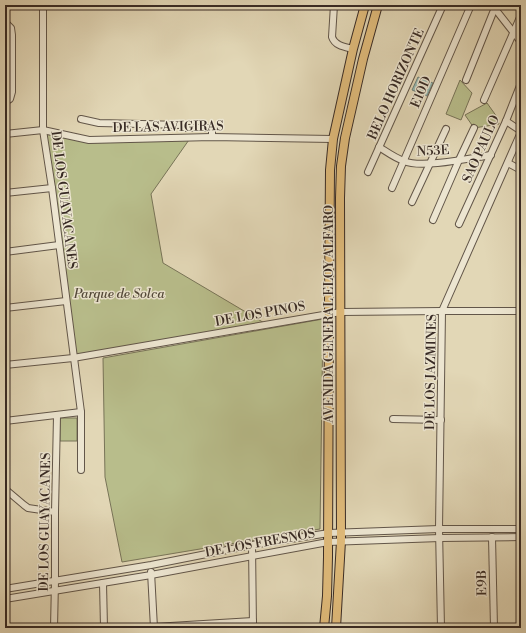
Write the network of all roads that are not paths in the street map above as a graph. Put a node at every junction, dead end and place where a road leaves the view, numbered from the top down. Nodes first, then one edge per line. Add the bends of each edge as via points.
1 (43, 5) edge
2 (334, 5) edge
3 (365, 5) edge
4 (378, 5) edge
5 (443, 5) edge
6 (471, 5) edge
7 (494, 6) edge
8 (521, 15) edge
9 (5, 22) edge
10 (514, 34) junction
11 (521, 42) edge
12 (353, 49) junction
13 (466, 80) dead end
14 (521, 83) edge
15 (484, 100) dead end
16 (5, 102) edge
17 (81, 119) dead end
18 (506, 122) junction
19 (474, 128) dead end
20 (446, 129) dead end
21 (43, 130) junction
22 (521, 131) edge
23 (5, 134) edge
24 (212, 137) junction
25 (333, 139) junction
26 (379, 147) junction
27 (491, 155) junction
28 (459, 160) junction
29 (404, 161) junction
30 (430, 163) junction
31 (508, 163) junction
32 (521, 170) edge
33 (368, 172) dead end
34 (52, 188) junction
35 (392, 188) dead end
36 (5, 193) edge
37 (412, 202) dead end
38 (433, 220) dead end
39 (459, 224) dead end
40 (59, 245) junction
41 (5, 252) edge
42 (66, 301) junction
43 (5, 308) edge
44 (442, 311) junction
45 (521, 311) edge
46 (341, 312) junction
47 (329, 314) junction
48 (74, 358) junction
49 (5, 365) edge
50 (80, 412) junction
51 (57, 416) junction
52 (393, 419) dead end
53 (441, 420) junction
54 (5, 421) edge
55 (81, 470) dead end
56 (5, 489) edge
57 (55, 512) junction
58 (440, 529) junction
59 (521, 529) edge
60 (328, 537) junction
61 (341, 537) junction
62 (492, 537) junction
63 (521, 537) edge
64 (440, 538) junction
65 (252, 545) junction
66 (253, 556) junction
67 (151, 565) junction
68 (151, 574) junction
69 (55, 581) junction
70 (103, 583) junction
71 (13, 588) junction
72 (5, 589) edge
73 (55, 592) junction
74 (15, 598) junction
75 (5, 599) edge
76 (253, 625) edge
77 (154, 627) edge
78 (54, 628) edge
79 (104, 628) edge
80 (324, 628) edge
81 (336, 628) edge
82 (440, 628) edge
83 (494, 628) edge

1 - 21 street, DE LOS GUAYACANES
2 - 12 street via 333,41 335,44
3 - 12 main road, AVENIDA GENERAL ELOY ALFARO
4 - 46 main road, AVENIDA GENERAL ELOY ALFARO via 363,59 341,166
5 - 26 street, BELO HORIZONTE
6 - 29 street, E10D
7 - 10 street
7 - 13 street
8 - 10 street
9 - 16 street via 11,28 12,35 12,92 10,99
10 - 11 street
10 - 15 street
12 - 25 main road, AVENIDA GENERAL ELOY ALFARO
14 - 18 street, SAO PAULO
17 - 24 street via 210,128
18 - 22 street
18 - 27 street, SAO PAULO
19 - 28 street
20 - 30 street
21 - 23 street, DE LAS AVIGIRAS
21 - 24 street, DE LAS AVIGIRAS via 89,140
21 - 34 street, DE LOS GUAYACANES
22 - 31 street, DE LOS JAZMINES
24 - 25 street, DE LAS AVIGIRAS
25 - 47 main road, AVENIDA GENERAL ELOY ALFARO via 330,170
26 - 29 street, N53E
26 - 33 street, BELO HORIZONTE
27 - 28 street, N53E
27 - 39 street, SAO PAULO
28 - 30 street, N53E
28 - 38 street
29 - 30 street, N53E via 415,164
29 - 35 street, E10D
30 - 37 street
31 - 32 street
31 - 44 street, DE LOS JAZMINES
34 - 36 street
34 - 40 street, DE LOS GUAYACANES
40 - 41 street
40 - 42 street, DE LOS GUAYACANES
42 - 43 street
42 - 48 street, DE LOS GUAYACANES
44 - 45 street, DE LOS PINOS
44 - 46 street, DE LOS PINOS
44 - 53 street, DE LOS JAZMINES
46 - 47 street, DE LOS PINOS
46 - 61 main road, AVENIDA GENERAL ELOY ALFARO
47 - 48 street, DE LOS PINOS
47 - 60 main road, AVENIDA GENERAL ELOY ALFARO
48 - 49 street, DE LOS PINOS
48 - 50 street, DE LOS GUAYACANES
50 - 51 street
50 - 55 street, DE LOS GUAYACANES
51 - 54 street
51 - 57 street, DE LOS GUAYACANES
52 - 53 street
53 - 58 street, DE LOS JAZMINES
56 - 57 street via 28,508
57 - 69 street, DE LOS GUAYACANES
58 - 59 street, DE LOS FRESNOS
58 - 61 street, DE LOS FRESNOS
58 - 64 street, DE LOS JAZMINES
60 - 61 street, DE LOS FRESNOS
60 - 65 street, DE LOS FRESNOS
60 - 66 street, DE LOS FRESNOS
60 - 80 main road, AVENIDA GENERAL ELOY ALFARO
61 - 64 street, DE LOS FRESNOS
61 - 81 main road, AVENIDA GENERAL ELOY ALFARO
62 - 63 street, DE LOS FRESNOS
62 - 64 street, DE LOS FRESNOS
62 - 83 street, E9B
64 - 82 street, DE LOS JAZMINES
65 - 66 street
65 - 67 street, DE LOS FRESNOS
66 - 68 street, DE LOS FRESNOS
66 - 76 street
67 - 68 street
67 - 69 street, DE LOS FRESNOS
68 - 70 street, DE LOS FRESNOS
68 - 77 street
69 - 71 street, DE LOS FRESNOS
69 - 73 street, DE LOS GUAYACANES
70 - 73 street, DE LOS FRESNOS
70 - 79 street
71 - 72 street, DE LOS FRESNOS
71 - 74 street
73 - 74 street, DE LOS FRESNOS
73 - 78 street, DE LOS GUAYACANES
74 - 75 street, DE LOS FRESNOS
76 - 77 street

